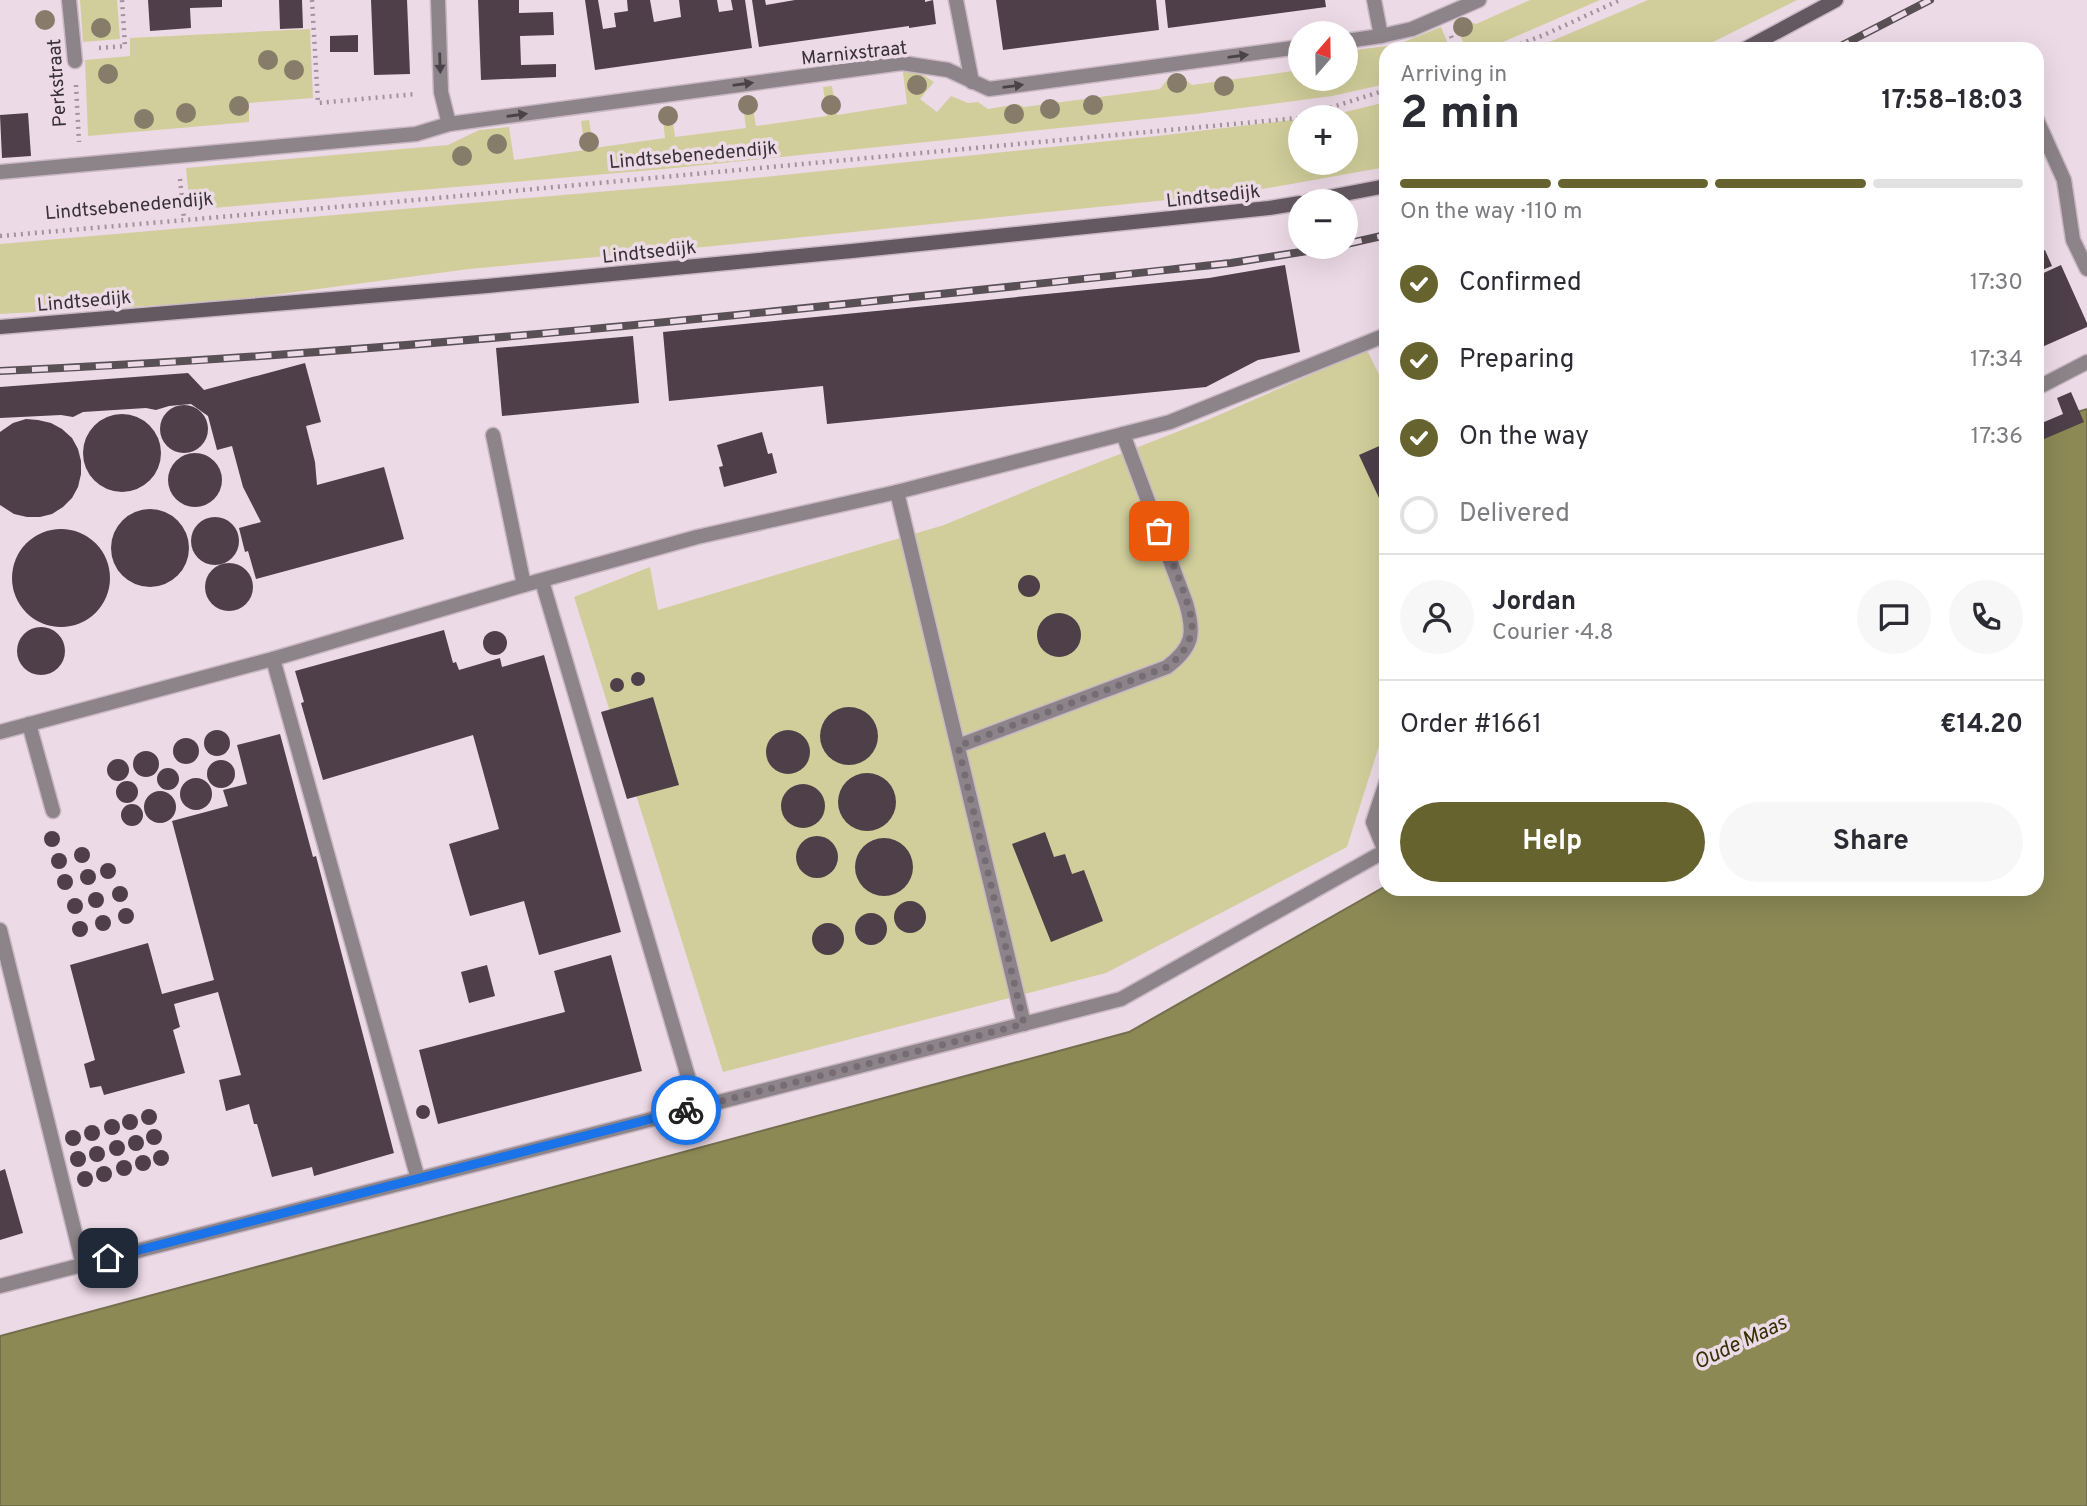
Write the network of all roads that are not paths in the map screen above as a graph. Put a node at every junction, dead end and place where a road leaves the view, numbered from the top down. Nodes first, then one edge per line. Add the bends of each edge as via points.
1 (69, 0) edge
2 (438, 0) edge
3 (956, 0) edge
4 (1374, 0) edge
5 (1479, 0) edge
6 (1836, 0) edge
7 (1381, 36) junction
8 (1358, 39) edge
9 (1758, 42) edge
10 (1288, 49) edge
11 (74, 56) road end
12 (972, 82) junction
13 (450, 124) junction
14 (2044, 136) edge
15 (0, 172) edge
16 (1379, 187) edge
17 (1358, 191) edge
18 (1288, 205) edge
19 (2087, 269) edge
20 (0, 327) edge
21 (1379, 338) edge
22 (2087, 362) edge
23 (2044, 384) edge
24 (1123, 434) junction
25 (494, 435) dead end
26 (897, 492) junction
27 (542, 581) junction
28 (524, 585) junction
29 (273, 659) junction
30 (29, 724) junction
31 (0, 732) edge
32 (958, 746) junction
33 (1379, 804) edge
34 (53, 811) dead end
35 (1379, 836) edge
36 (1379, 854) edge
37 (0, 930) edge
38 (1024, 1024) junction
39 (697, 1107) junction
40 (418, 1179) junction
41 (82, 1265) junction
42 (0, 1286) edge

1 - 11 street, Perkstraat
2 -> 13 street via 441,92
3 - 12 street
4 - 7 street
5 - 7 street via 1412,29
6 - 9 main road
7 - 8 street
12 -> 10 street, Marnixstraat via 989,89
13 -> 12 street, Marnixstraat via 902,63 948,70
13 - 15 street via 416,134
14 - 19 street via 2064,180 2073,240
16 - 17 main road
18 - 20 main road, Lindtsedijk via 487,286
21 - 24 street via 1170,422
22 - 23 street
24 - 26 street
24 - 32 street via 1186,603 1192,624 1188,643 1167,667
25 - 28 street
26 - 27 street via 696,537
26 - 32 street
27 - 28 street
27 - 39 street
28 - 29 street
29 - 30 street
29 - 40 street
30 - 31 street
30 - 34 street
32 - 38 street
33 - 35 street via 1373,822
36 - 38 street via 1121,999
37 - 41 street
38 - 39 street
39 - 40 street
40 - 41 street
41 - 42 street

